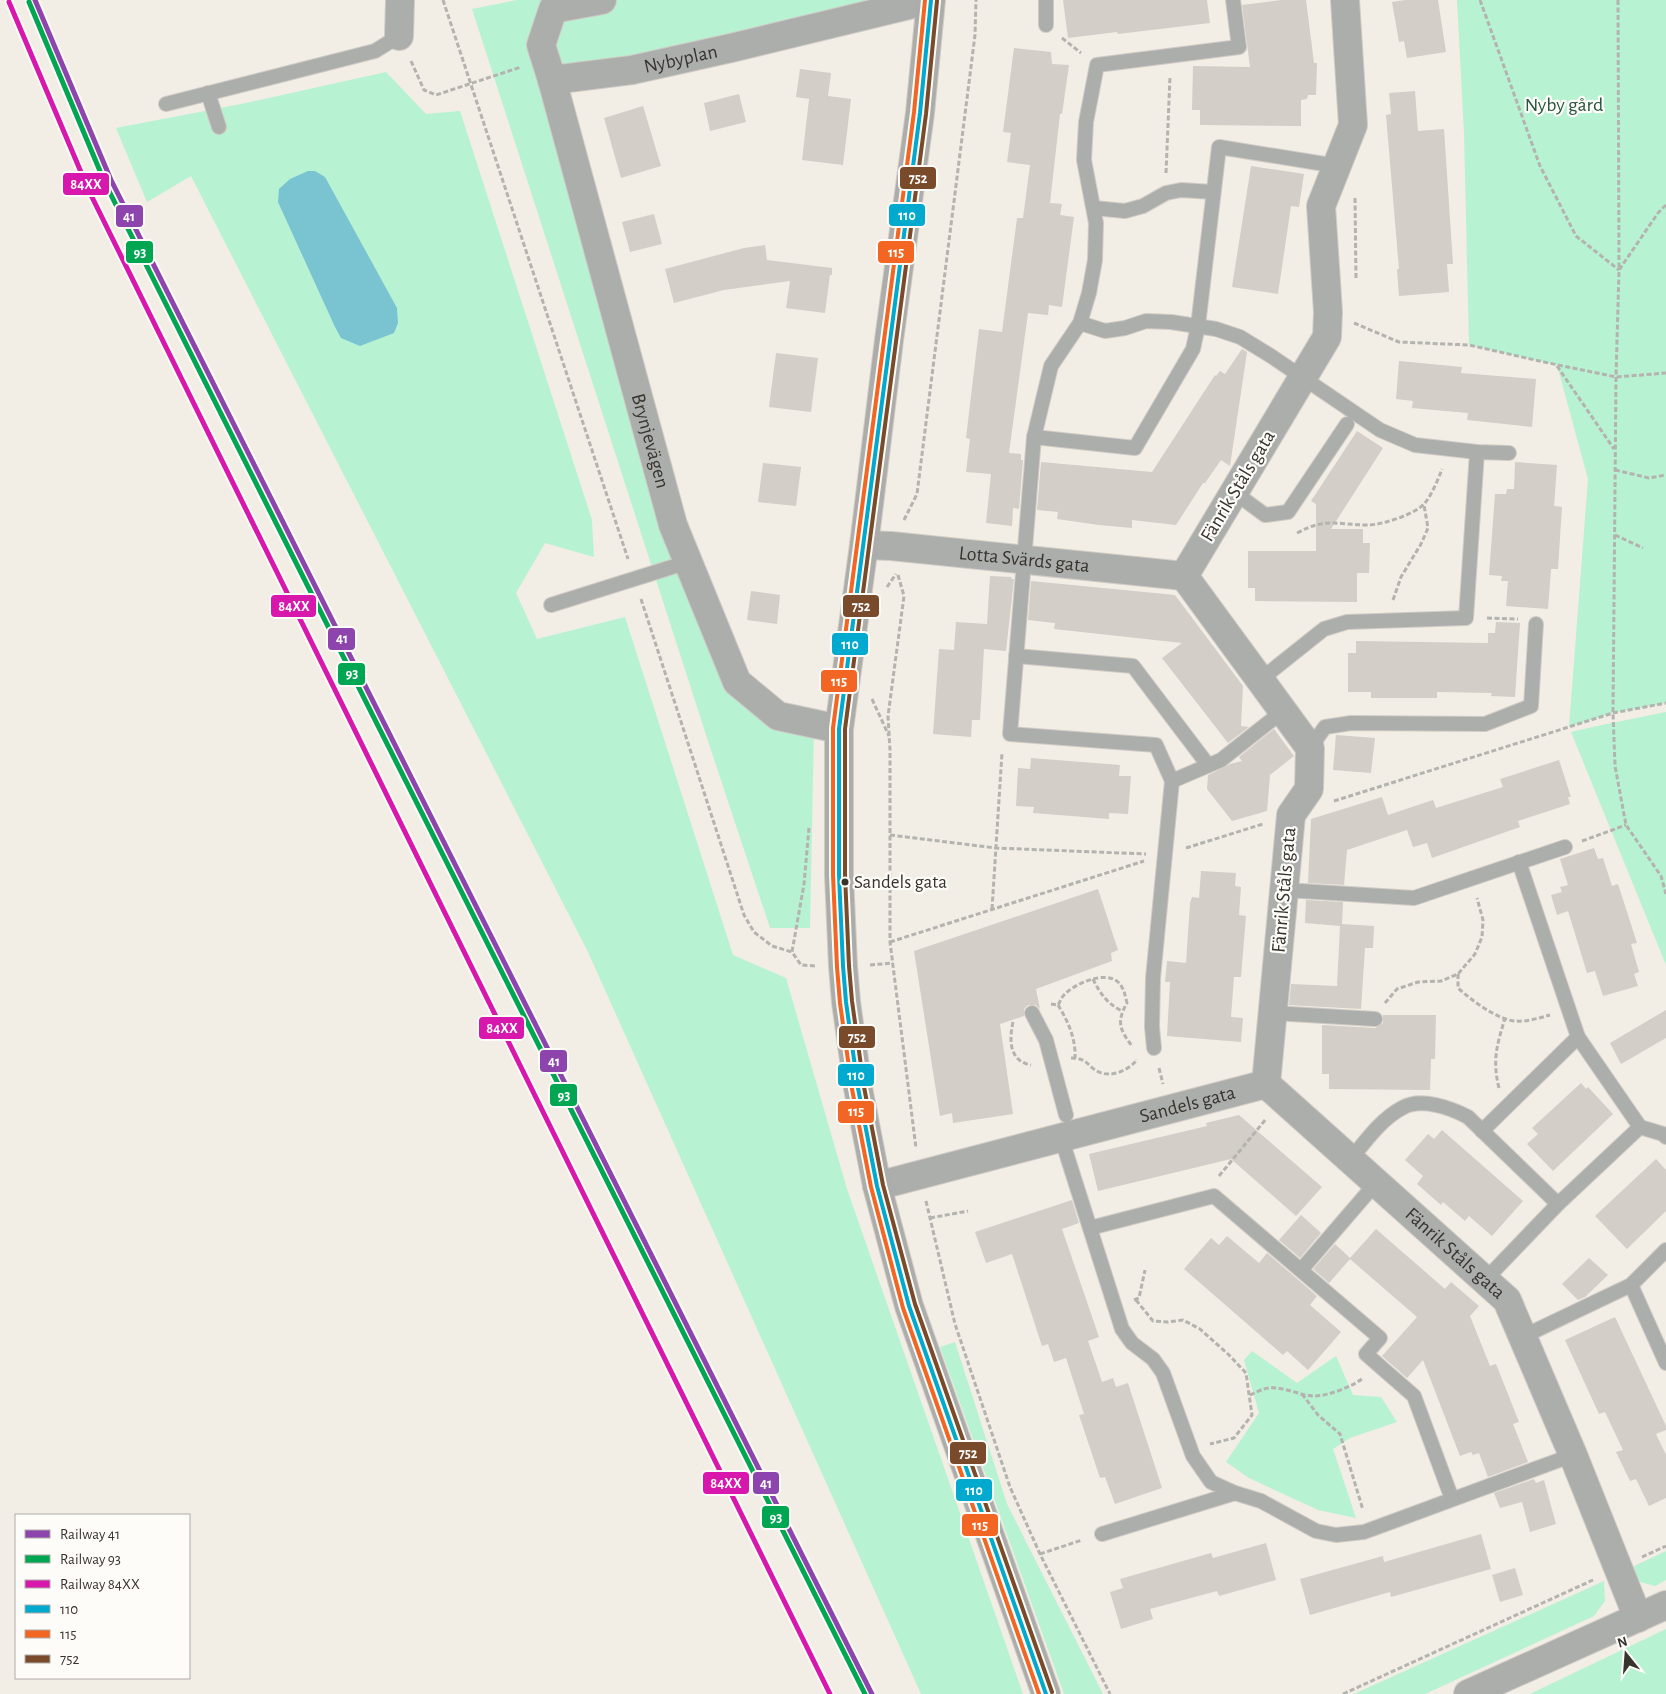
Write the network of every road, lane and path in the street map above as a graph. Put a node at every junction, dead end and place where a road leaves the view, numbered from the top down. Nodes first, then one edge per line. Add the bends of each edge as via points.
1 (400, 0) edge
2 (443, 0) edge
3 (602, 0) edge
4 (931, 0) edge
5 (976, 0) edge
6 (1046, 0) edge
7 (1232, 0) edge
8 (1345, 0) edge
9 (1480, 0) edge
10 (1618, 0) edge
11 (1046, 25) joint
12 (398, 36) junction
13 (1171, 56) junction
14 (1097, 66) junction
15 (506, 72) dead end
16 (552, 80) junction
17 (470, 84) junction
18 (208, 93) junction
19 (166, 104) dead end
20 (219, 127) dead end
21 (1337, 166) junction
22 (1213, 192) junction
23 (1166, 193) junction
24 (1666, 205) edge
25 (1094, 208) junction
26 (1619, 270) junction
27 (1328, 312) junction
28 (1080, 323) junction
29 (1198, 326) junction
30 (1557, 365) junction
31 (1666, 373) edge
32 (1616, 376) junction
33 (1303, 378) junction
34 (1346, 424) dead end
35 (1034, 437) junction
36 (1447, 449) junction
37 (1615, 450) junction
38 (1476, 452) junction
39 (1509, 453) dead end
40 (1615, 470) junction
41 (1666, 475) edge
42 (1234, 492) junction
43 (1424, 505) junction
44 (1272, 514) junction
45 (1615, 535) junction
46 (864, 545) junction
47 (891, 546) junction
48 (1643, 548) dead end
49 (1023, 559) junction
50 (688, 562) junction
51 (1184, 576) junction
52 (635, 580) junction
53 (551, 605) dead end
54 (1466, 618) junction
55 (1392, 620) junction
56 (1536, 624) joint
57 (1016, 656) junction
58 (1260, 680) junction
59 (1283, 711) junction
60 (839, 729) junction
61 (1010, 734) junction
62 (1310, 748) junction
63 (1208, 765) junction
64 (1172, 781) junction
65 (1626, 825) junction
66 (890, 835) junction
67 (1565, 847) joint
68 (996, 848) junction
69 (1165, 855) junction
70 (1519, 862) junction
71 (1470, 879) junction
72 (1284, 890) junction
73 (1666, 894) edge
74 (992, 909) dead end
75 (801, 965) dead end
76 (1458, 974) junction
77 (1093, 979) junction
78 (1048, 1003) dead end
79 (1058, 1005) junction
80 (1568, 1009) junction
81 (1122, 1011) junction
82 (1032, 1013) dead end
83 (1273, 1013) junction
84 (1374, 1018) joint
85 (1506, 1018) junction
86 (1014, 1019) dead end
87 (1578, 1037) junction
88 (1154, 1048) dead end
89 (1135, 1050) dead end
90 (1136, 1056) dead end
91 (1075, 1058) junction
92 (1052, 1062) junction
93 (1266, 1084) junction
94 (1238, 1091) junction
95 (1508, 1106) junction
96 (1063, 1126) junction
97 (1640, 1127) junction
98 (1482, 1131) junction
99 (1666, 1137) edge
100 (917, 1150) dead end
101 (1350, 1160) junction
102 (1376, 1183) junction
103 (877, 1186) junction
104 (924, 1193) dead end
105 (1214, 1196) junction
106 (1558, 1204) junction
107 (968, 1212) dead end
108 (930, 1218) junction
109 (1090, 1228) junction
110 (1666, 1250) edge
111 (1145, 1270) dead end
112 (1301, 1270) junction
113 (1485, 1280) junction
114 (1631, 1285) junction
115 (1135, 1300) junction
116 (1114, 1306) junction
117 (1522, 1337) junction
118 (1666, 1363) edge
119 (1380, 1365) junction
120 (1302, 1394) junction
121 (1250, 1395) junction
122 (1189, 1446) junction
123 (1573, 1455) junction
124 (1235, 1493) junction
125 (1452, 1499) junction
126 (1370, 1529) junction
127 (1102, 1534) joint
128 (1666, 1546) edge
129 (1040, 1554) junction
130 (1618, 1568) junction
131 (1666, 1605) edge
132 (1638, 1618) junction
133 (1046, 1694) edge
134 (1110, 1694) edge
135 (1344, 1694) edge
136 (1468, 1694) edge

1 - 12 street
2 - 17 path
3 - 16 street via 553,9 541,45
4 - 16 street, Nybyplan via 641,68
4 - 46 main road via 920,113 888,340
5 - 47 path via 975,35 917,494
6 - 11 lane
7 - 13 lane via 1239,47
8 - 21 street, Fänrik Ståls gata via 1353,126
9 - 26 path via 1544,175 1576,236
10 - 26 path
11 - 14 path
12 - 17 path via 424,90 436,95
12 - 18 lane via 375,51
13 - 14 lane
13 - 23 path
14 - 25 lane via 1086,122 1084,160
15 - 17 path
16 - 50 street, Brynjevägen via 673,525
17 - 52 path
18 - 19 lane
18 - 20 lane
21 - 22 lane via 1219,147
21 - 27 street, Fänrik Ståls gata via 1322,206
22 - 23 lane via 1181,190
22 - 29 lane
23 - 25 lane via 1143,206 1125,211
24 - 26 path
25 - 28 lane via 1095,260
26 - 32 path
27 - 30 path via 1399,342 1469,345
27 - 33 street, Fänrik Ståls gata via 1327,337
28 - 29 lane via 1105,331 1146,321
28 - 35 lane via 1051,366
29 - 33 lane via 1240,337
29 - 35 lane via 1193,348 1135,448
30 - 32 path
30 - 37 path
31 - 32 path
32 - 37 path
33 - 36 lane via 1380,430 1415,445
33 - 42 street, Fänrik Ståls gata
34 - 44 lane via 1288,512
35 - 49 lane
36 - 38 lane
36 - 43 path via 1442,470
37 - 40 path
38 - 39 lane
38 - 54 lane
40 - 41 path via 1649,478
40 - 45 path
42 - 44 lane via 1265,515
42 - 51 street, Fänrik Ståls gata
43 - 44 path via 1388,522 1369,526 1325,522 1297,533 1287,530
43 - 55 path via 1428,528 1401,577 1393,600
45 - 48 path
45 - 65 path via 1615,766
46 - 47 street, Lotta Svärds gata
46 - 60 main road
47 - 49 street, Lotta Svärds gata
47 - 66 path via 904,596 888,716
49 - 51 street, Lotta Svärds gata
49 - 57 lane
50 - 52 lane
50 - 60 street, Brynjevägen via 737,682 778,716
51 - 58 street
52 - 53 lane
52 - 75 path via 744,915 754,932 772,946 792,952
54 - 55 lane
54 - 56 path via 1531,619
55 - 58 lane via 1347,622 1324,628
56 - 62 lane via 1531,706 1485,724 1352,723 1325,727
57 - 61 lane
57 - 63 lane via 1133,666
58 - 59 street
59 - 62 street
59 - 63 lane via 1221,760
60 - 103 main road via 839,876 846,1002
61 - 64 lane via 1156,745
61 - 68 path via 1003,746
62 - 72 street, Fänrik Ståls gata via 1310,789 1291,815
63 - 64 lane
64 - 69 lane
65 - 67 path
65 - 73 path via 1661,876
66 - 68 path
66 - 100 path via 890,942
67 - 70 lane
68 - 69 path
68 - 74 path
69 - 88 lane via 1153,978
70 - 71 lane
70 - 80 lane
71 - 72 lane via 1414,898
71 - 76 path via 1484,920 1482,937 1475,954
72 - 83 street, Fänrik Ståls gata
76 - 84 path via 1441,981 1418,982 1397,989
76 - 85 path via 1458,988 1472,1001
77 - 79 path via 1076,986 1063,996
77 - 81 path via 1104,999
77 - 81 path via 1106,977 1117,980 1127,1003
78 - 79 path
79 - 91 path via 1067,1019 1076,1047
80 - 85 path via 1532,1020
80 - 87 lane
81 - 89 path via 1120,1028
82 - 92 lane via 1046,1040
83 - 84 lane
83 - 93 street, Fänrik Ståls gata
85 - 95 path via 1495,1051 1500,1094
86 - 92 path via 1011,1044 1015,1056 1028,1064
87 - 95 lane
87 - 97 lane
90 - 91 path via 1129,1069 1109,1074 1098,1072 1090,1064
91 - 92 path
92 - 96 lane
93 - 94 street, Sandels gata
93 - 101 street, Fänrik Ståls gata
94 - 96 street, Sandels gata
94 - 105 path via 1268,1117 1216,1179
95 - 98 lane
96 - 103 street, Sandels gata
96 - 109 lane
97 - 99 lane
97 - 106 lane
98 - 101 lane via 1454,1110 1427,1103 1403,1107 1384,1122
98 - 106 lane
101 - 102 street, Fänrik Ståls gata
102 - 112 lane
102 - 113 street, Fänrik Ståls gata
103 - 133 main road via 909,1306
104 - 108 path
105 - 109 lane
105 - 112 lane
106 - 113 lane
107 - 108 path
108 - 129 path via 955,1324 1010,1487
109 - 116 lane
110 - 114 lane
111 - 115 path via 1139,1298
112 - 119 lane via 1380,1338 1366,1354
113 - 117 street, Fänrik Ståls gata via 1507,1300
114 - 117 lane
114 - 118 lane
115 - 116 path
115 - 121 path via 1153,1321 1183,1320 1200,1329 1246,1373
116 - 122 lane via 1122,1329 1132,1343 1153,1359 1163,1373
117 - 123 street, Fänrik Ståls gata
119 - 120 path via 1358,1383 1316,1396
119 - 125 lane via 1414,1396
120 - 121 path via 1266,1388
120 - 126 path via 1318,1415 1340,1434
121 - 122 path via 1252,1415 1234,1438
122 - 124 lane via 1211,1482
123 - 125 lane
123 - 130 street, Fänrik Ståls gata
124 - 126 lane via 1261,1501 1316,1531 1336,1534
124 - 127 lane
125 - 126 lane
127 - 129 path
128 - 130 path
129 - 134 path
130 - 132 street, Fänrik Ståls gata
130 - 135 path
131 - 132 street
132 - 136 street

